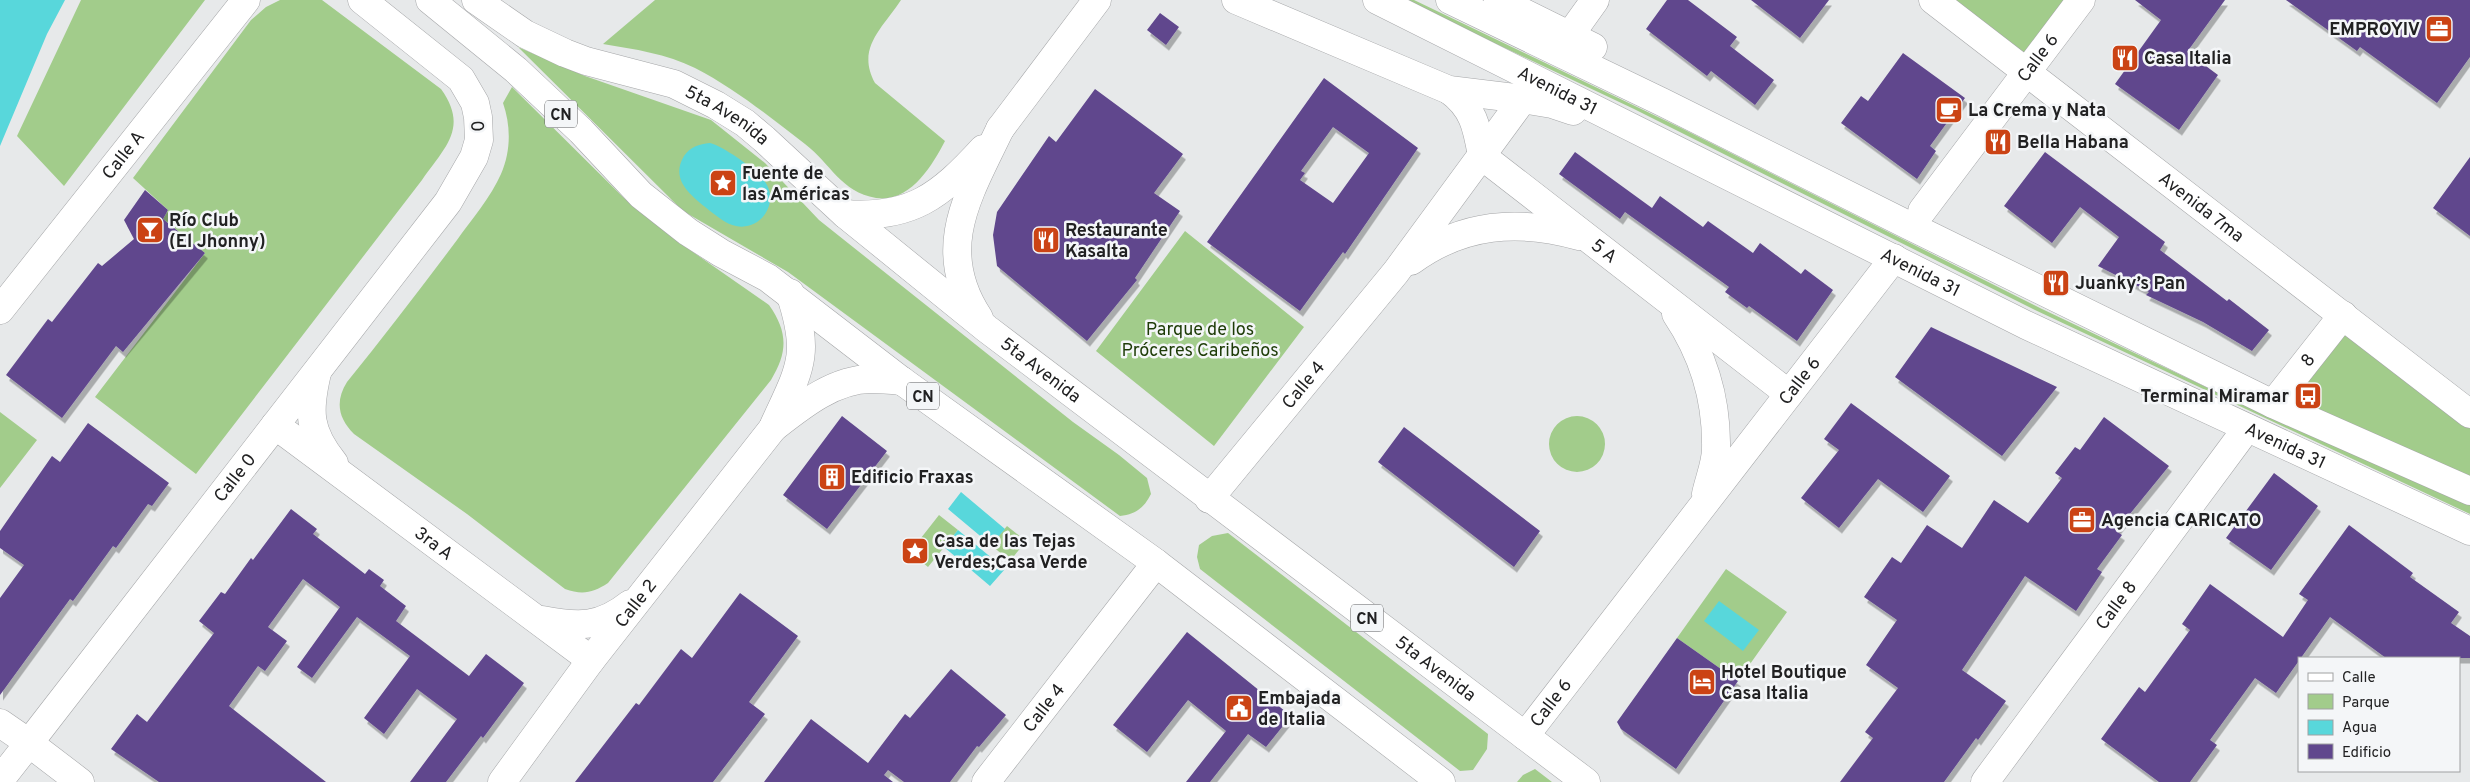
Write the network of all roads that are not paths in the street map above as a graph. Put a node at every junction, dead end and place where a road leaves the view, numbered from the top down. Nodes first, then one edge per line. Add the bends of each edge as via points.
1 (246, 0) edge
2 (362, 0) edge
3 (430, 0) edge
4 (476, 0) edge
5 (1079, 0) edge
6 (1097, 0) edge
7 (1236, 0) edge
8 (1377, 0) edge
9 (1450, 0) edge
10 (1498, 0) edge
11 (1595, 0) edge
12 (1933, 0) edge
13 (2081, 0) edge
14 (233, 11) edge
15 (1072, 33) junction
16 (1570, 35) junction
17 (2027, 73) junction
18 (1449, 90) junction
19 (1523, 99) junction
20 (1000, 129) junction
21 (1660, 141) junction
22 (1482, 156) junction
23 (466, 174) joint
24 (1922, 211) junction
25 (845, 214) junction
26 (1588, 238) junction
27 (1894, 258) junction
28 (1396, 272) junction
29 (790, 294) junction
30 (1667, 300) junction
31 (0, 310) edge
32 (2343, 315) junction
33 (987, 330) junction
34 (2137, 338) junction
35 (318, 369) junction
36 (902, 381) junction
37 (1789, 394) junction
38 (2273, 404) junction
39 (2470, 414) edge
40 (275, 424) junction
41 (773, 428) junction
42 (2247, 428) junction
43 (348, 479) junction
44 (2470, 492) edge
45 (1209, 499) junction
46 (1704, 502) junction
47 (2470, 530) edge
48 (1156, 564) junction
49 (645, 592) junction
50 (535, 618) junction
51 (591, 660) junction
52 (0, 723) edge
53 (1525, 736) junction
54 (29, 743) junction
55 (997, 771) edge
56 (0, 780) edge
57 (80, 782) edge
58 (502, 782) edge
59 (986, 782) edge
60 (1441, 782) edge
61 (1586, 782) edge
62 (1985, 782) edge

1 - 14 main road, Calle A
2 - 23 main road, 0 via 461,79 475,103 478,117 479,140
3 - 29 main road, CN via 516,70 642,195 688,232
4 - 25 main road, 5ta Avenida / CN via 525,34 565,53 674,84 716,105 764,139
5 - 15 main road
6 - 15 main road
7 - 18 main road
8 - 21 main road, Avenida 31
9 - 34 main road, Avenida 31 via 1654,97
10 - 16 main road
11 - 16 main road
12 - 17 main road, Avenida 7ma
13 - 17 main road, Calle 6
14 - 31 main road, Calle A
15 - 20 main road
16 - 24 main road
17 - 24 main road, Calle 6
17 - 32 main road, Avenida 7ma
18 - 19 main road
18 - 22 main road via 1463,100 1476,124
19 - 21 main road via 1552,104
19 - 22 main road, Calle 4
20 - 25 main road via 964,170 936,194 903,210 872,216
20 - 33 main road via 960,218 958,248 966,298
21 - 27 main road, Avenida 31
22 - 26 main road, 5 A
22 - 28 main road, Calle 4
23 - 35 main road, Calle 0 via 448,202
24 - 34 main road
25 - 33 main road, 5ta Avenida / CN
26 - 28 main road, Calle 4 via 1548,227 1501,226 1459,234 1427,249
26 - 30 main road, 5 A
27 - 37 main road, Calle 6
27 - 42 main road, Avenida 31 via 2026,325
28 - 45 main road, Calle 4
29 - 36 main road, CN
29 - 41 main road via 802,337 802,355 798,373
30 - 37 main road, 5 A
30 - 46 main road, Calle 6 via 1692,337 1711,389 1717,450
32 - 38 main road, 8
32 - 39 main road, Avenida 7ma
33 - 45 main road, 5ta Avenida / CN
34 - 38 main road, Avenida 31
35 - 40 main road, Calle 0
35 - 43 main road via 310,402 314,429 322,448
36 - 41 main road via 870,379 851,382 810,400
36 - 48 main road, CN
37 - 46 main road, Calle 6
38 - 44 main road, Avenida 31
40 - 43 main road, 3ra A
40 - 54 main road, Calle 0
41 - 49 main road, Calle 2
42 - 47 main road, Avenida 31
42 - 62 main road, Calle 8
43 - 50 main road, 3ra A
45 - 53 main road, 5ta Avenida / CN
46 - 53 main road, Calle 6
48 - 55 main road, Calle 4
48 - 60 main road, CN
49 - 50 main road via 603,620 575,626
49 - 51 main road, Calle 2
50 - 51 main road, 3ra A
51 - 58 main road, Calle 2
52 - 54 main road
53 - 61 main road, 5ta Avenida / CN
54 - 56 main road, Calle 0
54 - 57 main road
55 - 59 main road, Calle 4

